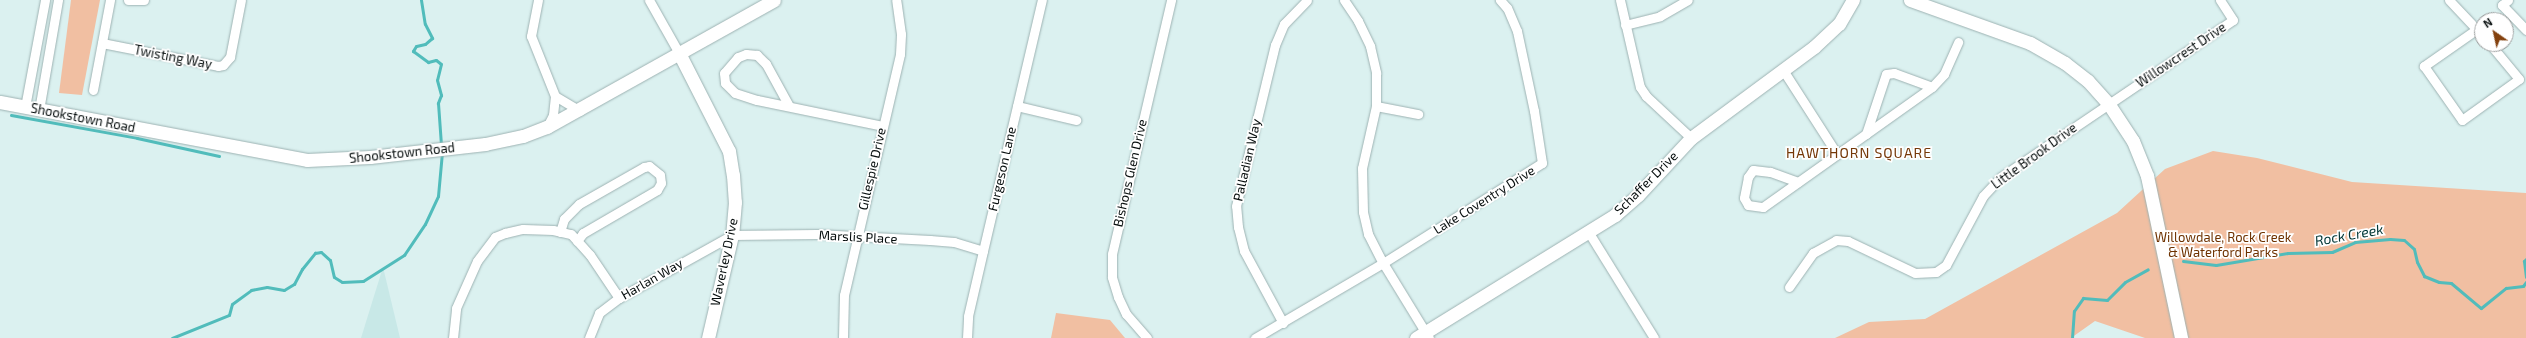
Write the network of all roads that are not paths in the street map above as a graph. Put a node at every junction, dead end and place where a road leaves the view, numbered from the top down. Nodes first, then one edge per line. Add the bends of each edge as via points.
1 (45, 0) edge
2 (58, 0) edge
3 (110, 0) edge
4 (128, 0) edge
5 (144, 0) edge
6 (241, 0) edge
7 (538, 0) edge
8 (649, 0) edge
9 (774, 0) edge
10 (896, 0) edge
11 (1042, 0) edge
12 (1171, 0) edge
13 (1307, 0) edge
14 (1344, 0) edge
15 (1500, 0) edge
16 (1620, 0) edge
17 (1688, 0) edge
18 (1853, 0) edge
19 (1910, 0) edge
20 (2220, 0) edge
21 (2449, 0) edge
22 (2508, 0) edge
23 (1625, 25) junction
24 (2474, 27) edge
25 (2526, 30) edge
26 (2474, 35) edge
27 (1958, 42) dead end
28 (102, 43) junction
29 (2496, 52) edge
30 (680, 55) junction
31 (1783, 70) junction
32 (1932, 87) junction
33 (93, 90) dead end
34 (555, 96) junction
35 (0, 102) edge
36 (2108, 103) junction
37 (789, 106) junction
38 (1017, 106) junction
39 (1376, 106) junction
40 (25, 107) junction
41 (39, 110) junction
42 (580, 111) junction
43 (1418, 114) dead end
44 (1076, 120) dead end
45 (882, 126) junction
46 (547, 127) junction
47 (1866, 134) junction
48 (1691, 138) junction
49 (1837, 154) junction
50 (1798, 182) junction
51 (560, 232) junction
52 (1589, 233) junction
53 (732, 235) junction
54 (856, 238) junction
55 (577, 241) junction
56 (983, 251) junction
57 (1383, 263) junction
58 (1789, 287) dead end
59 (619, 298) junction
60 (1283, 324) junction
61 (1423, 336) edge
62 (453, 338) edge
63 (589, 338) edge
64 (708, 338) edge
65 (843, 338) edge
66 (967, 338) edge
67 (1147, 338) edge
68 (1255, 338) edge
69 (1654, 338) edge
70 (2181, 338) edge

1 - 40 street
2 - 41 street
3 - 28 street
4 - 5 street
6 - 28 street, Twisting Way via 230,57 223,65
7 - 34 street via 531,36
8 - 30 street
9 - 30 street, Shookstown Road
10 - 45 street, Gillespie Drive via 901,34 900,54
11 - 38 street, Furgeson Lane
12 - 67 street, Bishops Glen Drive via 1112,254 1112,277 1118,297 1126,314
13 - 60 street, Palladian Way via 1284,24 1275,45 1236,206 1244,251
14 - 39 street via 1370,46 1376,73
15 - 57 street, Lake Coventry Drive via 1507,8 1517,31 1542,164
16 - 23 street
17 - 23 street via 1660,16
18 - 31 street, Schaffer Drive via 1839,24
19 - 36 street via 2030,43 2065,63 2088,81
20 - 36 street, Willowcrest Drive via 2233,20
21 - 24 street
22 - 25 street via 2502,5
23 - 48 street via 1640,87 1646,96
26 - 29 street via 2424,66 2462,120 2519,80
27 - 32 street via 1944,74
28 - 33 street
30 - 42 street, Shookstown Road
30 - 53 street, Waverley Drive via 729,151 735,202
31 - 48 street, Schaffer Drive
31 - 49 street
32 - 47 street
32 - 47 street via 1894,72 1886,74
34 - 42 street
34 - 46 street via 553,115
35 - 40 street, Shookstown Road
36 - 58 street, Little Brook Drive via 2001,177 1983,196 1946,265 1936,272 1915,273 1848,241 1836,240 1813,253
36 - 70 street via 2133,141 2147,176
37 - 37 street via 766,64 757,55 746,54 738,58 724,73 725,83 735,94
37 - 45 street
38 - 44 street
38 - 56 street, Furgeson Lane
39 - 43 street
39 - 57 street via 1362,168 1361,191 1368,234
40 - 41 street, Shookstown Road
41 - 46 street, Shookstown Road via 307,160 485,144 523,136
42 - 46 street, Shookstown Road
45 - 54 street, Gillespie Drive
47 - 49 street
48 - 52 street, Schaffer Drive via 1638,195
49 - 50 street
50 - 50 street via 1763,207 1748,205 1744,198 1748,176 1753,170 1770,172
51 - 55 street via 570,234
51 - 55 street via 570,211 644,167 649,166 660,175 661,183 656,190 583,233
51 - 62 street via 523,229 495,238 477,261 456,308
52 - 61 street, Schaffer Drive
52 - 69 street
53 - 54 street, Marslis Place via 802,234
53 - 59 street, Harlan Way
53 - 64 street, Waverley Drive
54 - 56 street, Marslis Place via 954,242
54 - 65 street, Gillespie Drive via 844,295
55 - 59 street via 590,255
56 - 66 street, Furgeson Lane via 968,316
57 - 60 street
57 - 61 street
59 - 63 street, Harlan Way via 599,312
60 - 68 street

